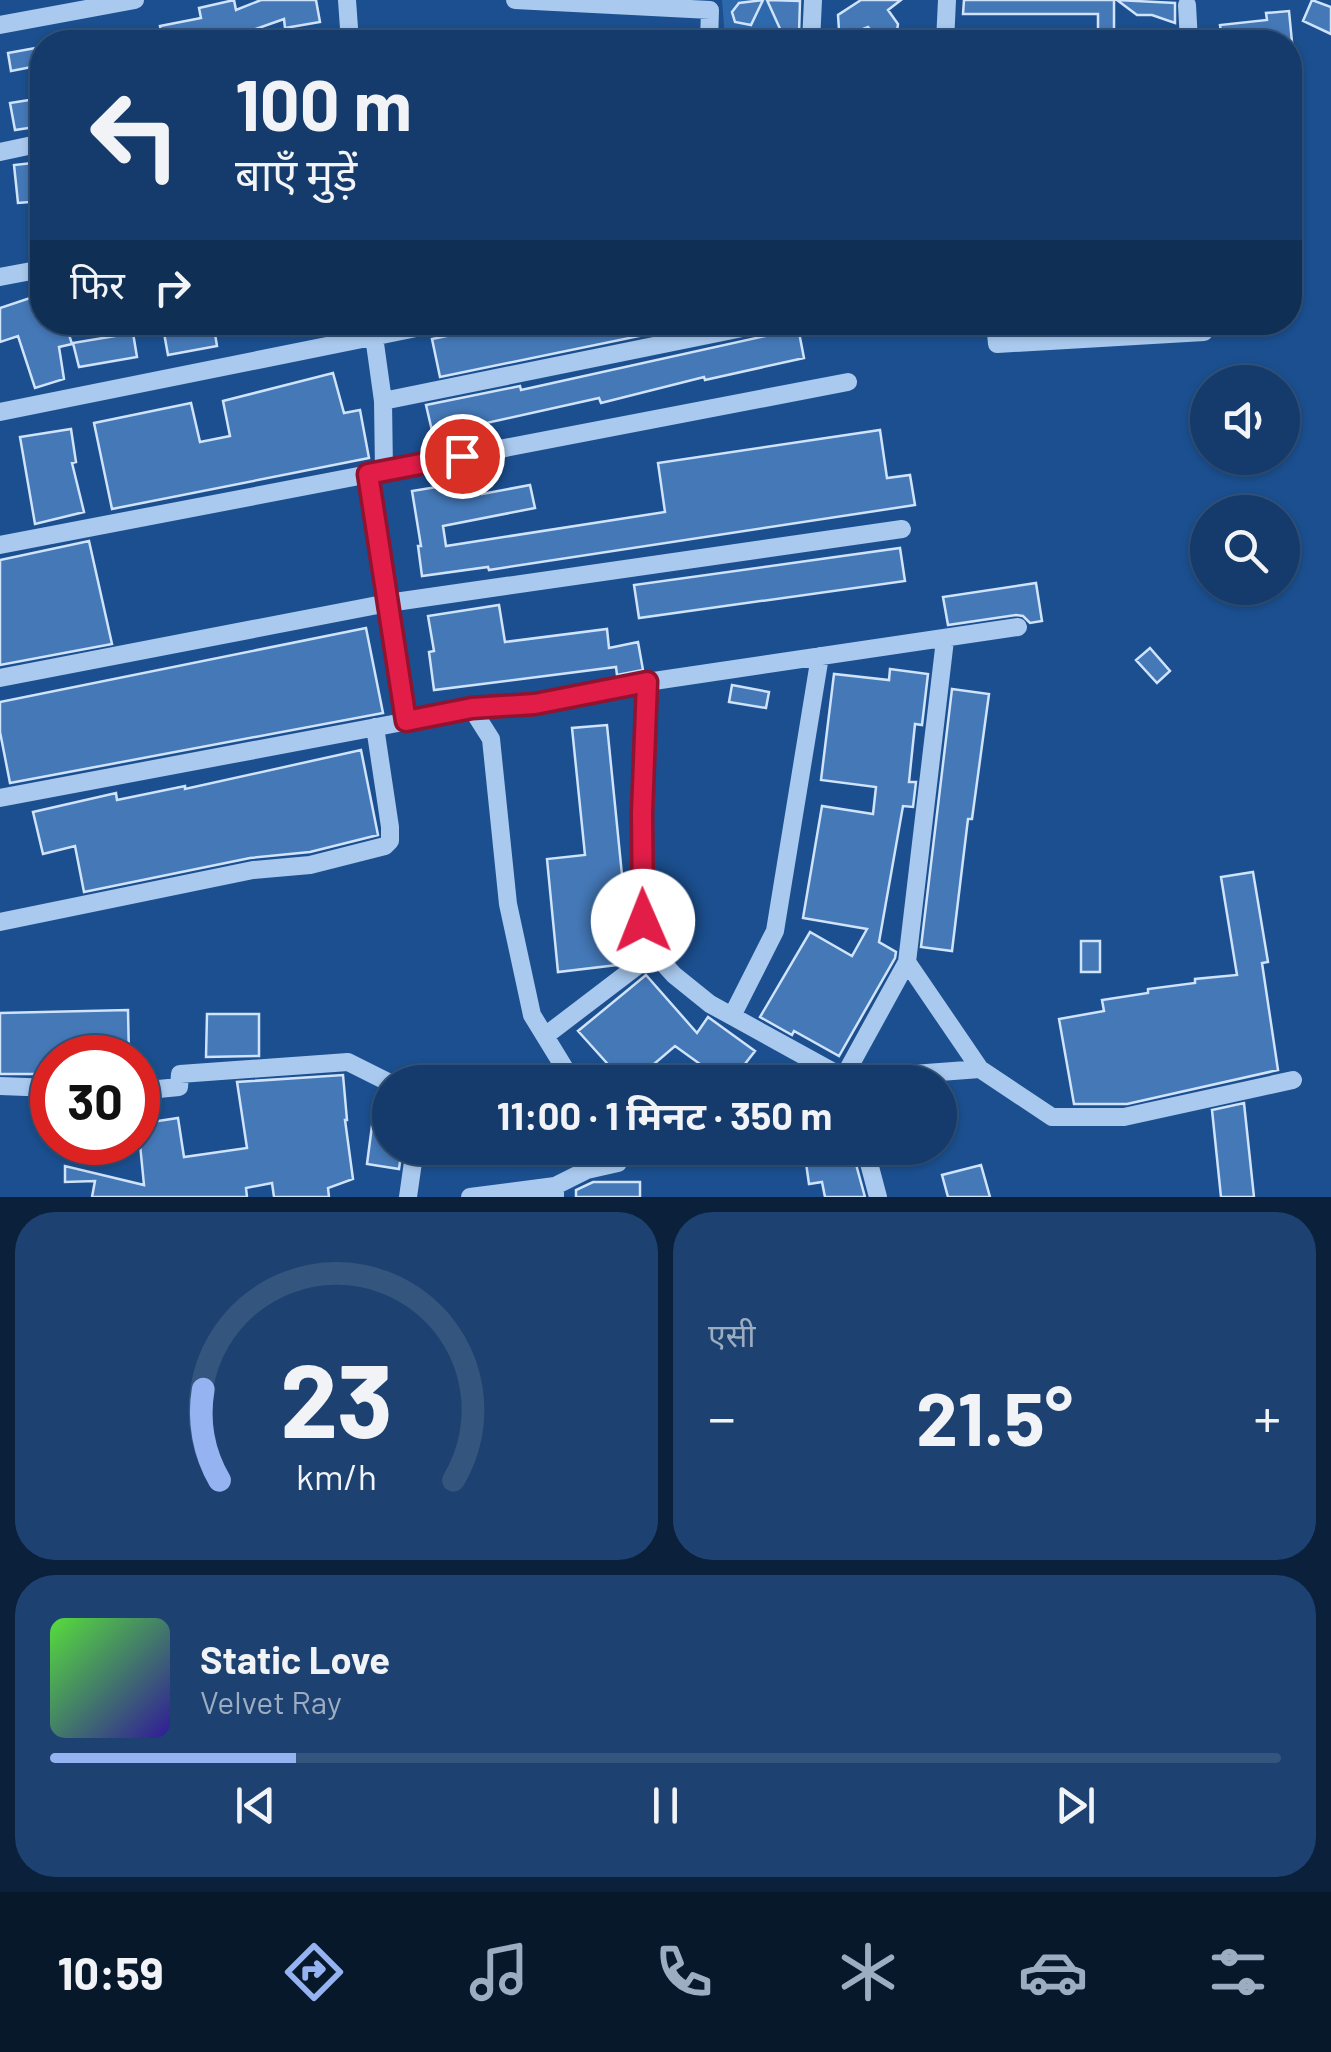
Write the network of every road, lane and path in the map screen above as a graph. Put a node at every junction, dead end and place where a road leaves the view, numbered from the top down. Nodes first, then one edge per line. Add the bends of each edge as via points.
1 (134, 0) edge
2 (346, 0) edge
3 (515, 0) edge
4 (813, 0) edge
5 (947, 0) edge
6 (1187, 5) dead end
7 (0, 25) edge
8 (349, 30) edge
9 (709, 30) edge
10 (811, 30) edge
11 (946, 30) edge
12 (1188, 30) edge
13 (30, 146) edge
14 (0, 152) edge
15 (30, 271) edge
16 (0, 277) edge
17 (346, 335) edge
18 (374, 335) edge
19 (708, 335) edge
20 (996, 335) edge
21 (1152, 335) edge
22 (848, 382) dead end
23 (383, 401) junction
24 (0, 412) edge
25 (376, 473) junction
26 (902, 528) dead end
27 (0, 546) edge
28 (388, 602) junction
29 (1018, 627) dead end
30 (945, 640) junction
31 (820, 656) junction
32 (0, 678) edge
33 (647, 682) junction
34 (472, 708) junction
35 (406, 721) junction
36 (374, 727) junction
37 (0, 798) edge
38 (0, 922) edge
39 (654, 954) junction
40 (908, 962) junction
41 (732, 1016) junction
42 (545, 1036) junction
43 (563, 1065) edge
44 (817, 1065) edge
45 (851, 1065) edge
46 (980, 1069) junction
47 (957, 1071) edge
48 (372, 1074) edge
49 (1293, 1080) dead end
50 (0, 1086) edge
51 (30, 1087) edge
52 (160, 1089) edge
53 (413, 1165) edge
54 (607, 1165) edge
55 (870, 1165) edge
56 (555, 1192) edge
57 (408, 1197) edge
58 (470, 1197) edge
59 (878, 1197) edge

1 - 7 street
2 - 8 street
3 - 9 street via 710,10
4 - 10 street
5 - 11 street
6 - 12 street
13 - 14 street
15 - 16 street
17 - 24 street
18 - 23 street
19 - 23 street
20 - 21 street via 997,344
22 - 25 street
23 - 25 street
25 - 27 street
25 - 28 street
26 - 28 street
28 - 32 street
28 - 35 street
29 - 30 street
30 - 31 street
30 - 40 street
31 - 33 street
31 - 41 street via 775,931
33 - 34 street via 535,704
33 - 39 street via 643,921
34 - 35 street
34 - 42 street via 491,739 508,904 532,1015
35 - 36 street
36 - 37 street
36 - 38 street via 390,827 386,846
39 - 41 street
39 - 42 street
40 - 45 street
40 - 46 street
41 - 44 street
42 - 43 street
46 - 47 street
46 - 49 street via 1052,1116 1124,1117
48 - 52 street via 348,1062 320,1062 180,1074 178,1088
50 - 51 street
53 - 57 street
54 - 56 street
55 - 59 street
56 - 58 street

